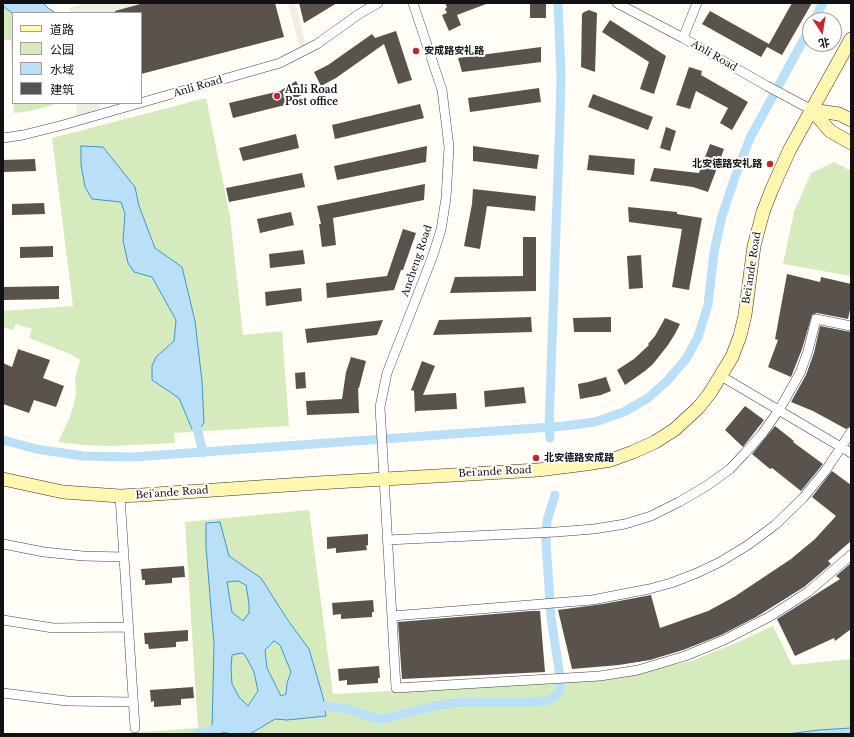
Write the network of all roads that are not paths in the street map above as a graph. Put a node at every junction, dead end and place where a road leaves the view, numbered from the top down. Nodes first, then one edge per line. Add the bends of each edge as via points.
1 (378, 3) edge
2 (413, 3) edge
3 (617, 3) edge
4 (697, 3) edge
5 (683, 38) junction
6 (851, 38) edge
7 (142, 102) edge
8 (136, 104) edge
9 (812, 110) junction
10 (851, 120) edge
11 (3, 138) edge
12 (851, 143) edge
13 (851, 326) edge
14 (721, 376) junction
15 (779, 410) junction
16 (851, 432) edge
17 (842, 448) junction
18 (851, 453) edge
19 (384, 478) junction
20 (3, 480) edge
21 (120, 496) junction
22 (387, 540) junction
23 (3, 544) edge
24 (851, 555) edge
25 (124, 558) junction
26 (392, 616) junction
27 (3, 620) edge
28 (128, 627) junction
29 (3, 693) edge
30 (133, 702) junction
31 (135, 728) dead end

1 - 7 street, Anli Road via 317,44 280,63
2 - 19 street, Ancheng Road via 442,90 450,147 446,198 439,237 387,373 380,407
3 - 5 street, Anli Road
4 - 5 street
5 - 9 street, Anli Road
6 - 9 street, Bei'ande Road
8 - 11 street, Anli Road via 63,125
9 - 10 street, Anli Road via 840,114
9 - 12 street, Anli Road via 830,131
9 - 14 street, Bei'ande Road via 780,169 763,212 754,246 740,336
13 - 15 street via 816,319 800,373
14 - 15 street
14 - 19 street, Bei'ande Road via 698,408 674,430 644,447 611,460 538,470
15 - 17 street
15 - 22 street via 746,454 730,469 708,485 651,516 625,524 594,529
16 - 17 street
17 - 18 street
17 - 26 street via 803,498 775,525 748,546 720,562 671,583 592,600
19 - 21 street, Bei'ande Road
19 - 22 street, Ancheng Road
20 - 21 street, Bei'ande Road via 64,492
21 - 25 street
22 - 26 street, Ancheng Road
23 - 25 street via 60,554
24 - 26 street, Ancheng Road via 808,592 769,617 724,640 685,656 638,670 600,676 396,688
25 - 28 street
27 - 28 street via 54,628
28 - 30 street
29 - 30 street via 67,701
30 - 31 street

